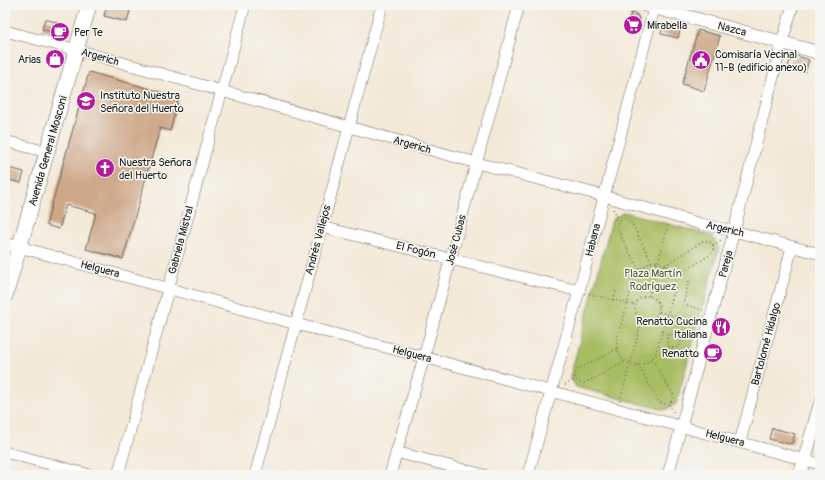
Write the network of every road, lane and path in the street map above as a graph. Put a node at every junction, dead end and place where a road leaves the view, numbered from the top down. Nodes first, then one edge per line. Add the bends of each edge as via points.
1 (89, 5) edge
2 (245, 5) edge
3 (382, 5) edge
4 (519, 5) edge
5 (793, 5) edge
6 (651, 6) edge
7 (5, 31) edge
8 (782, 42) junction
9 (76, 50) junction
10 (820, 53) edge
11 (222, 91) junction
12 (349, 127) junction
13 (5, 141) edge
14 (48, 152) junction
15 (477, 163) junction
16 (604, 196) junction
17 (671, 215) junction
18 (322, 227) junction
19 (734, 231) junction
20 (12, 245) edge
21 (792, 247) junction
22 (820, 254) edge
23 (451, 258) junction
24 (658, 262) junction
25 (652, 263) junction
26 (665, 265) junction
27 (639, 270) junction
28 (675, 277) junction
29 (689, 281) dead end
30 (168, 288) junction
31 (579, 291) junction
32 (616, 291) dead end
33 (5, 296) edge
34 (649, 296) junction
35 (613, 300) junction
36 (628, 303) junction
37 (635, 305) junction
38 (658, 312) junction
39 (713, 313) junction
40 (667, 314) junction
41 (642, 320) junction
42 (296, 324) junction
43 (709, 326) junction
44 (663, 330) junction
45 (669, 336) junction
46 (617, 348) junction
47 (424, 357) junction
48 (652, 359) junction
49 (625, 362) junction
50 (630, 364) junction
51 (638, 365) junction
52 (552, 392) junction
53 (820, 405) edge
54 (618, 410) junction
55 (681, 426) junction
56 (740, 442) junction
57 (5, 452) edge
58 (396, 452) junction
59 (805, 460) junction
60 (820, 464) edge
61 (90, 475) edge
62 (118, 475) edge
63 (255, 475) edge
64 (390, 475) edge
65 (484, 475) edge
66 (528, 475) edge
67 (668, 475) edge
68 (800, 475) edge

1 - 9 main road, Avenida General Mosconi
2 - 11 street, Gabriela Mistral
3 - 12 street, Andrés Vallejos
4 - 15 street, José Cubas
5 - 8 street, Pareja
6 - 8 street, Nazca
6 - 16 street, Habana
7 - 9 street, Argerich
8 - 10 street, Nazca
8 - 19 street, Pareja
9 - 11 street, Argerich
9 - 14 main road, Avenida General Mosconi
11 - 12 street, Argerich
11 - 30 street, Gabriela Mistral
12 - 15 street, Argerich
12 - 18 street, Andrés Vallejos
13 - 14 street
14 - 20 main road, Avenida General Mosconi
15 - 16 street, Argerich
15 - 23 street, José Cubas
16 - 17 street, Argerich
16 - 31 street, Habana
17 - 19 street, Argerich
17 - 24 path
18 - 23 street, El Fogón
18 - 42 street, Andrés Vallejos
19 - 21 street, Argerich
19 - 39 street, Pareja
20 - 30 street, Helguera
20 - 33 main road, Avenida General Mosconi
21 - 22 street, Argerich
21 - 56 street, Bartolomé Hidalgo
23 - 31 street, El Fogón
23 - 47 street, José Cubas
24 - 25 path
24 - 26 path
24 - 34 path
25 - 27 path
25 - 27 path via 630,222 622,218 617,224 617,229
26 - 28 path
26 - 28 path via 703,242 708,241 712,244 713,251 710,255
27 - 36 path
28 - 40 path via 676,285
29 - 39 path via 683,304
30 - 42 street, Helguera
30 - 62 street, Gabriela Mistral
31 - 35 path
31 - 52 street, Habana
32 - 35 path
34 - 37 path via 641,298
34 - 38 path via 656,300
35 - 36 path
36 - 37 path
36 - 46 path via 617,339
37 - 41 path via 636,315
38 - 40 path
38 - 41 path via 650,320
39 - 43 street, Pareja
40 - 43 path
40 - 44 path
41 - 50 path
42 - 47 street, Helguera
42 - 63 street, Andrés Vallejos
43 - 55 street, Pareja
44 - 45 path
44 - 48 path
45 - 45 path via 667,343 670,347 679,347 682,341 680,337 676,334
46 - 49 path
46 - 49 path via 578,369 575,373 576,380 585,383
47 - 52 street, Helguera
47 - 58 street, José Cubas
48 - 51 path
48 - 51 path via 673,394 669,404 660,402
49 - 50 path
50 - 51 path
50 - 54 path
52 - 54 street, Helguera
52 - 66 street, Habana
53 - 59 street
54 - 55 street, Helguera
55 - 56 street, Helguera
55 - 67 street, Pareja
56 - 59 street, Helguera
57 - 61 street
58 - 64 street, José Cubas
58 - 65 street
59 - 60 street, Helguera
59 - 68 street

